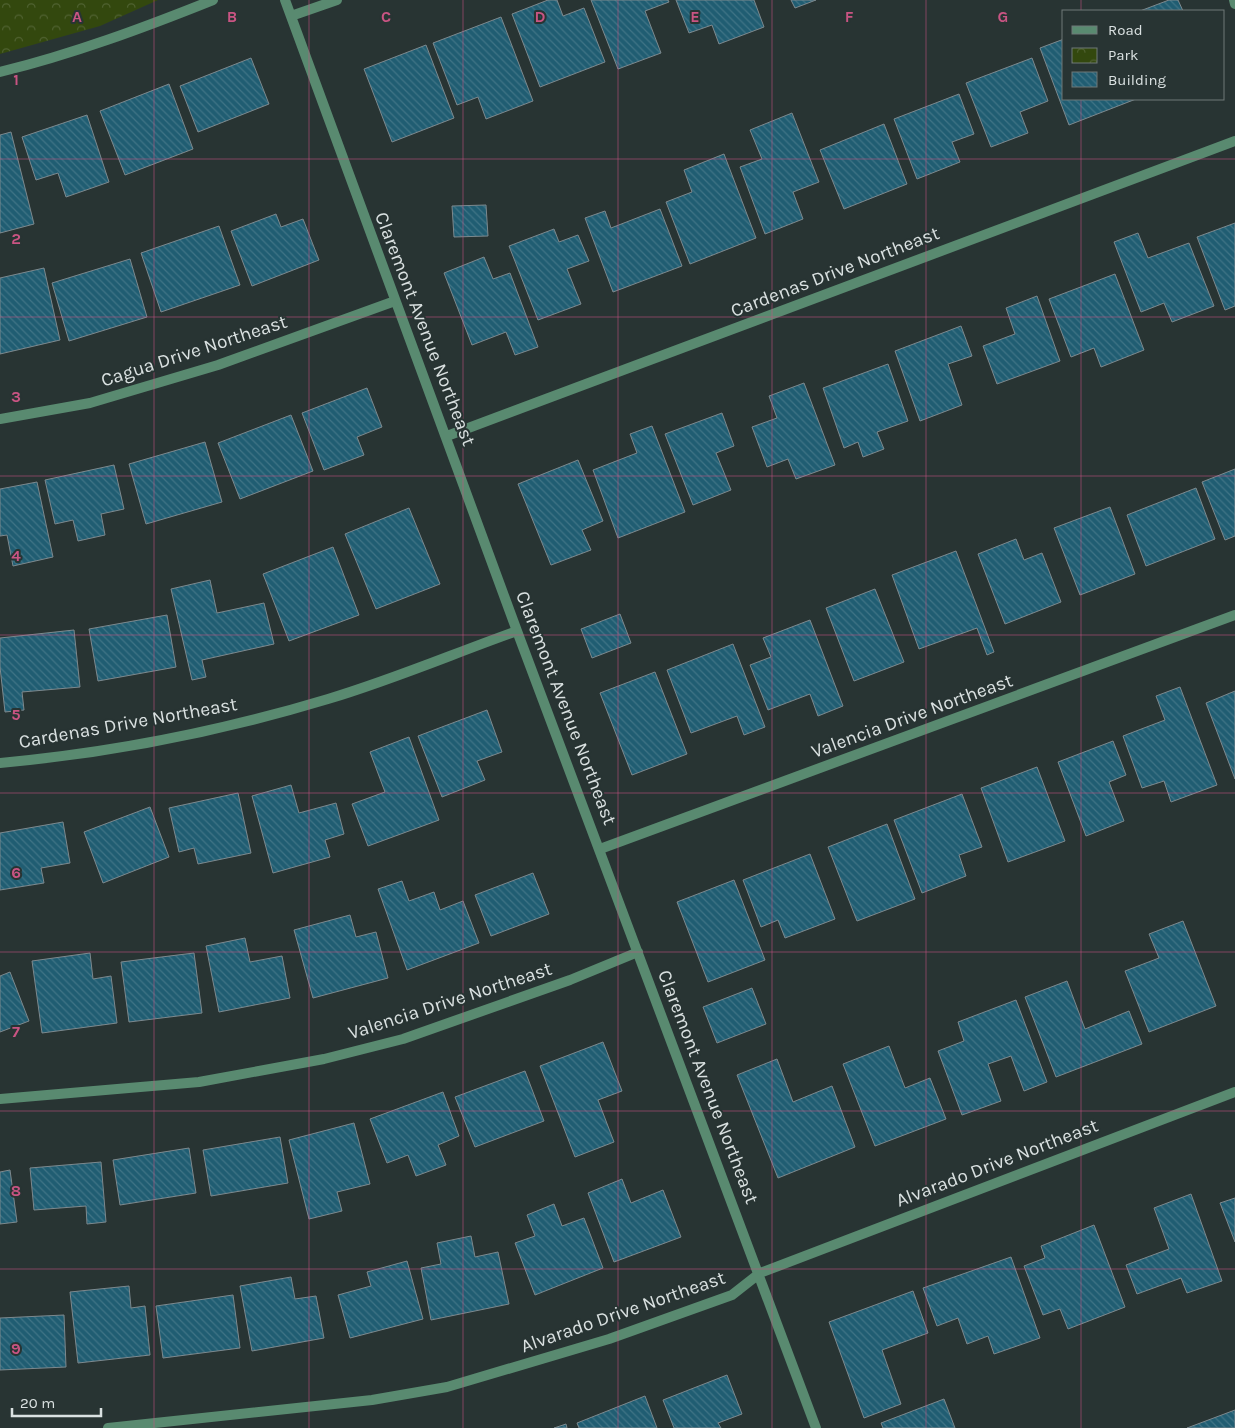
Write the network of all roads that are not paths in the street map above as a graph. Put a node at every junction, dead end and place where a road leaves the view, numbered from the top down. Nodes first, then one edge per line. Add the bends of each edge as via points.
1 (213, 0) edge
2 (284, 0) edge
3 (1234, 0) edge
4 (332, 2) edge
5 (1235, 4) edge
6 (291, 16) junction
7 (0, 72) edge
8 (1235, 141) edge
9 (395, 301) junction
10 (0, 419) edge
11 (447, 436) junction
12 (1235, 615) edge
13 (518, 630) junction
14 (0, 763) edge
15 (600, 849) junction
16 (638, 952) junction
17 (1235, 1092) edge
18 (0, 1099) edge
19 (760, 1272) junction
20 (108, 1428) edge
21 (816, 1428) edge

1 - 7 street via 129,33
2 - 6 street, Claremont Avenue Northeast
3 - 5 street
4 - 6 street
6 - 9 street, Claremont Avenue Northeast
8 - 11 street, Cardenas Drive Northeast
9 - 10 street, Cagua Drive Northeast via 200,370 90,403
9 - 11 street, Claremont Avenue Northeast
11 - 13 street, Claremont Avenue Northeast
12 - 15 street, Valencia Drive Northeast
13 - 14 street, Cardenas Drive Northeast via 329,699 195,733 47,759
13 - 15 street, Claremont Avenue Northeast
15 - 16 street, Claremont Avenue Northeast
16 - 18 street, Valencia Drive Northeast via 570,980 403,1039 324,1059 199,1082
16 - 19 street, Claremont Avenue Northeast
17 - 19 street, Alvarado Drive Northeast
19 - 20 street, Alvarado Drive Northeast via 732,1295 609,1339 447,1387 372,1400
19 - 21 street, Claremont Avenue Northeast

